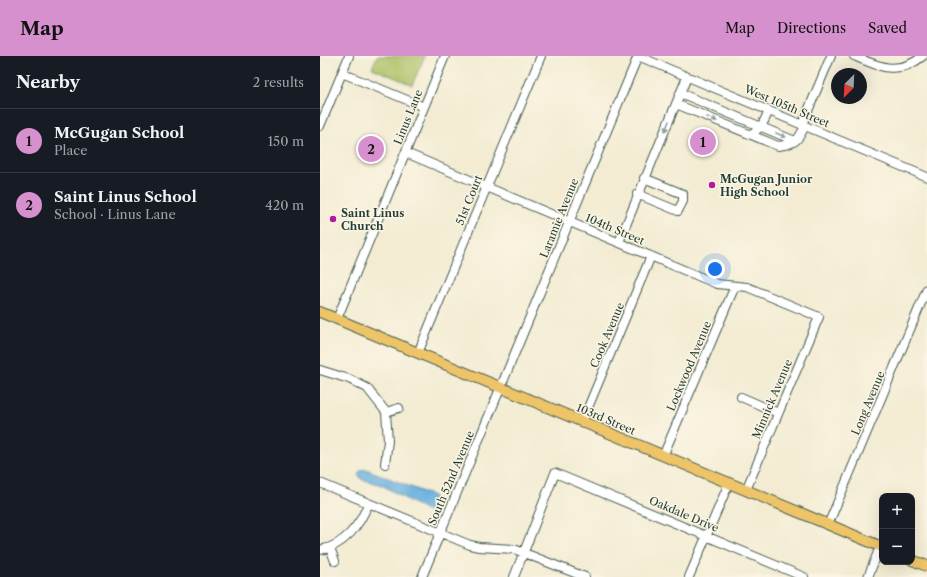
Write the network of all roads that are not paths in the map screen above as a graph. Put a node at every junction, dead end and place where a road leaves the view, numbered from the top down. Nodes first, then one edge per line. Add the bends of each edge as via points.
1 (349, 56) edge
2 (445, 56) edge
3 (541, 56) edge
4 (638, 56) edge
5 (831, 56) edge
6 (854, 56) edge
7 (923, 56) edge
8 (342, 73) junction
9 (686, 76) junction
10 (680, 93) junction
11 (676, 104) junction
12 (424, 107) junction
13 (769, 111) junction
14 (320, 126) edge
15 (804, 126) junction
16 (761, 127) junction
17 (751, 134) junction
18 (795, 141) junction
19 (406, 152) junction
20 (927, 177) edge
21 (644, 178) junction
22 (487, 187) junction
23 (637, 194) junction
24 (570, 222) junction
25 (618, 242) junction
26 (651, 256) junction
27 (735, 286) junction
28 (927, 289) edge
29 (320, 312) edge
30 (818, 317) joint
31 (337, 319) junction
32 (418, 353) junction
33 (320, 370) edge
34 (501, 388) junction
35 (741, 397) dead end
36 (399, 408) dead end
37 (386, 412) junction
38 (778, 413) junction
39 (582, 422) junction
40 (663, 456) junction
41 (385, 464) dead end
42 (320, 483) edge
43 (729, 483) junction
44 (746, 490) junction
45 (368, 504) junction
46 (828, 525) junction
47 (439, 532) junction
48 (707, 536) junction
49 (879, 546) edge
50 (330, 548) junction
51 (320, 550) edge
52 (524, 552) junction
53 (879, 552) edge
54 (335, 561) dead end
55 (915, 561) edge
56 (927, 566) edge
57 (422, 577) edge
58 (514, 577) edge
59 (585, 577) edge
60 (689, 577) edge
61 (804, 577) edge
62 (868, 577) edge

1 - 8 street
2 - 12 street, Linus Lane
3 - 22 street, 51st Court
4 - 9 street, West 105th Street
4 - 24 street, Laramie Avenue
5 - 15 street
6 - 7 street via 894,69 910,65
8 - 12 street
8 - 14 street
9 - 10 street
9 - 13 street, West 105th Street
10 - 11 street
10 - 16 street
11 -> 17 street
11 -> 21 street
12 - 19 street, Linus Lane
13 - 15 street, West 105th Street
13 - 16 street
15 - 18 street
15 - 20 street, West 105th Street
16 - 17 street
16 -> 18 street
17 - 18 street via 778,146 789,145
19 - 22 street, 104th Street
19 - 31 street, Linus Lane
21 - 23 street
21 - 23 street via 683,194 683,201 678,211
22 - 24 street, 104th Street
22 - 32 street, 51st Court
23 - 25 street
24 - 25 street, 104th Street
24 - 34 street, Laramie Avenue
25 - 26 street, 104th Street
26 - 27 street, 104th Street via 718,284
26 - 39 street, Cook Avenue
27 - 30 street, 104th Street via 746,287
27 - 40 street, Lockwood Avenue
28 - 46 street, Long Avenue
29 - 31 main road, 103rd Street
30 - 38 street, Minnick Avenue
31 - 32 main road, 103rd Street
32 - 34 main road, 103rd Street
33 - 37 street via 367,388
34 - 39 main road, 103rd Street
34 - 47 street, South 52nd Avenue
35 - 38 street
36 - 37 street
37 - 41 street via 388,441
38 - 44 street, Minnick Avenue
39 - 40 main road, 103rd Street
40 - 43 main road, 103rd Street
42 - 45 street
43 - 44 main road, 103rd Street
43 - 48 street
44 - 46 main road, 103rd Street
45 - 47 street
45 - 50 street via 353,530
46 - 49 main road, 103rd Street
47 - 52 street via 470,545
47 - 57 street, South 52nd Avenue
48 - 52 street, Oakdale Drive via 555,473
48 - 60 street
48 - 61 street, Oakdale Drive
50 - 51 street
50 - 54 street
52 - 58 street
52 - 59 street
53 - 62 street
55 - 56 main road

